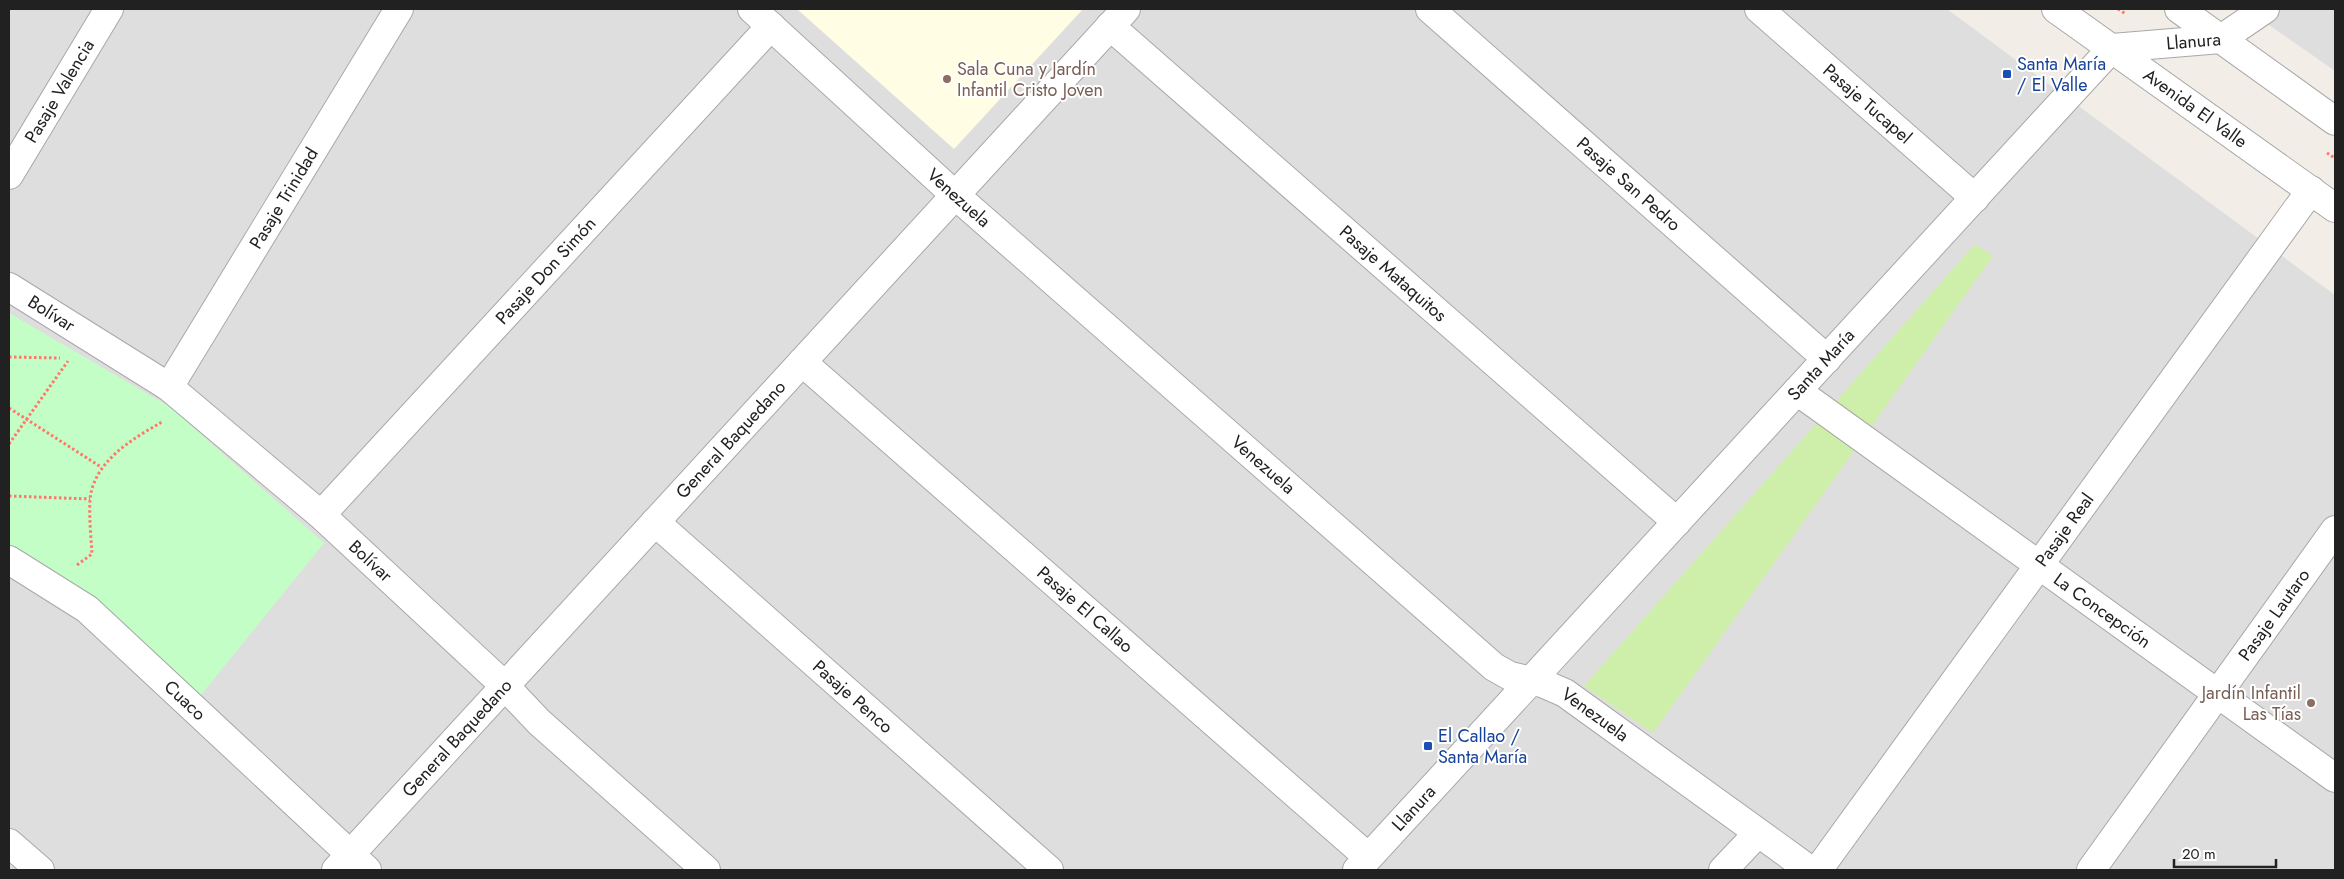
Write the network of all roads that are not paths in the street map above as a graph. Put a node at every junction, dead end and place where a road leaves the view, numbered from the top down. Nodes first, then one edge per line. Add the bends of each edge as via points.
1 (109, 9) edge
2 (399, 9) edge
3 (1430, 9) edge
4 (1758, 9) edge
5 (2056, 9) edge
6 (2179, 9) edge
7 (2265, 9) edge
8 (762, 17) edge
9 (1118, 17) edge
10 (2221, 39) junction
11 (2112, 48) junction
12 (2335, 120) edge
13 (9, 175) edge
14 (2311, 190) junction
15 (955, 195) junction
16 (1975, 198) junction
17 (2335, 208) edge
18 (9, 288) edge
19 (1828, 359) junction
20 (802, 362) junction
21 (169, 387) junction
22 (1797, 391) junction
23 (321, 515) junction
24 (656, 522) junction
25 (1677, 522) junction
26 (2335, 530) edge
27 (9, 560) edge
28 (2039, 566) junction
29 (1531, 681) junction
30 (505, 686) junction
31 (2218, 694) junction
32 (2335, 778) edge
33 (1758, 833) junction
34 (9, 843) edge
35 (1363, 864) edge
36 (351, 865) edge
37 (40, 870) edge
38 (706, 870) edge
39 (1049, 870) edge
40 (1723, 870) edge
41 (1810, 870) edge
42 (1818, 870) edge
43 (2091, 870) edge

1 - 13 street, Pasaje Valencia
2 - 21 street, Pasaje Trinidad
3 - 19 street, Pasaje San Pedro
4 - 16 street, Pasaje Tucapel
5 - 11 street, Avenida El Valle
6 - 10 street
7 - 10 street, Llanura
8 - 15 street, Venezuela
8 - 23 street, Pasaje Don Simón
9 - 15 street, General Baquedano
9 - 25 street, Pasaje Mataquitos
10 - 11 street, Llanura
10 - 12 street
11 - 14 street, Avenida El Valle
11 - 16 street, Santa María
14 - 17 street, Avenida El Valle
14 - 28 street, Pasaje Real
15 - 20 street, General Baquedano
15 - 29 street, Venezuela via 1494,667 1510,676
16 - 19 street, Santa María
18 - 21 street, Bolívar
19 - 22 street, Santa María
20 - 24 street, General Baquedano
20 - 35 street, Pasaje El Callao
21 - 23 street, Bolívar
22 - 25 street, Santa María
22 - 28 street, La Concepción
23 - 30 street, Bolívar
24 - 30 street, General Baquedano
24 - 39 street, Pasaje Penco
25 - 29 street, Santa María
26 - 31 street, Pasaje Lautaro
27 - 36 street, Cuaco via 87,609
28 - 31 street, La Concepción
28 - 42 street, Pasaje Real
29 - 33 street, Venezuela via 1565,693
29 - 35 street, Llanura
30 - 36 street, General Baquedano
30 - 38 street, Bolívar via 539,722
31 - 32 street, La Concepción
31 - 43 street, Pasaje Lautaro
33 - 40 street
33 - 41 street, Venezuela
34 - 37 street

